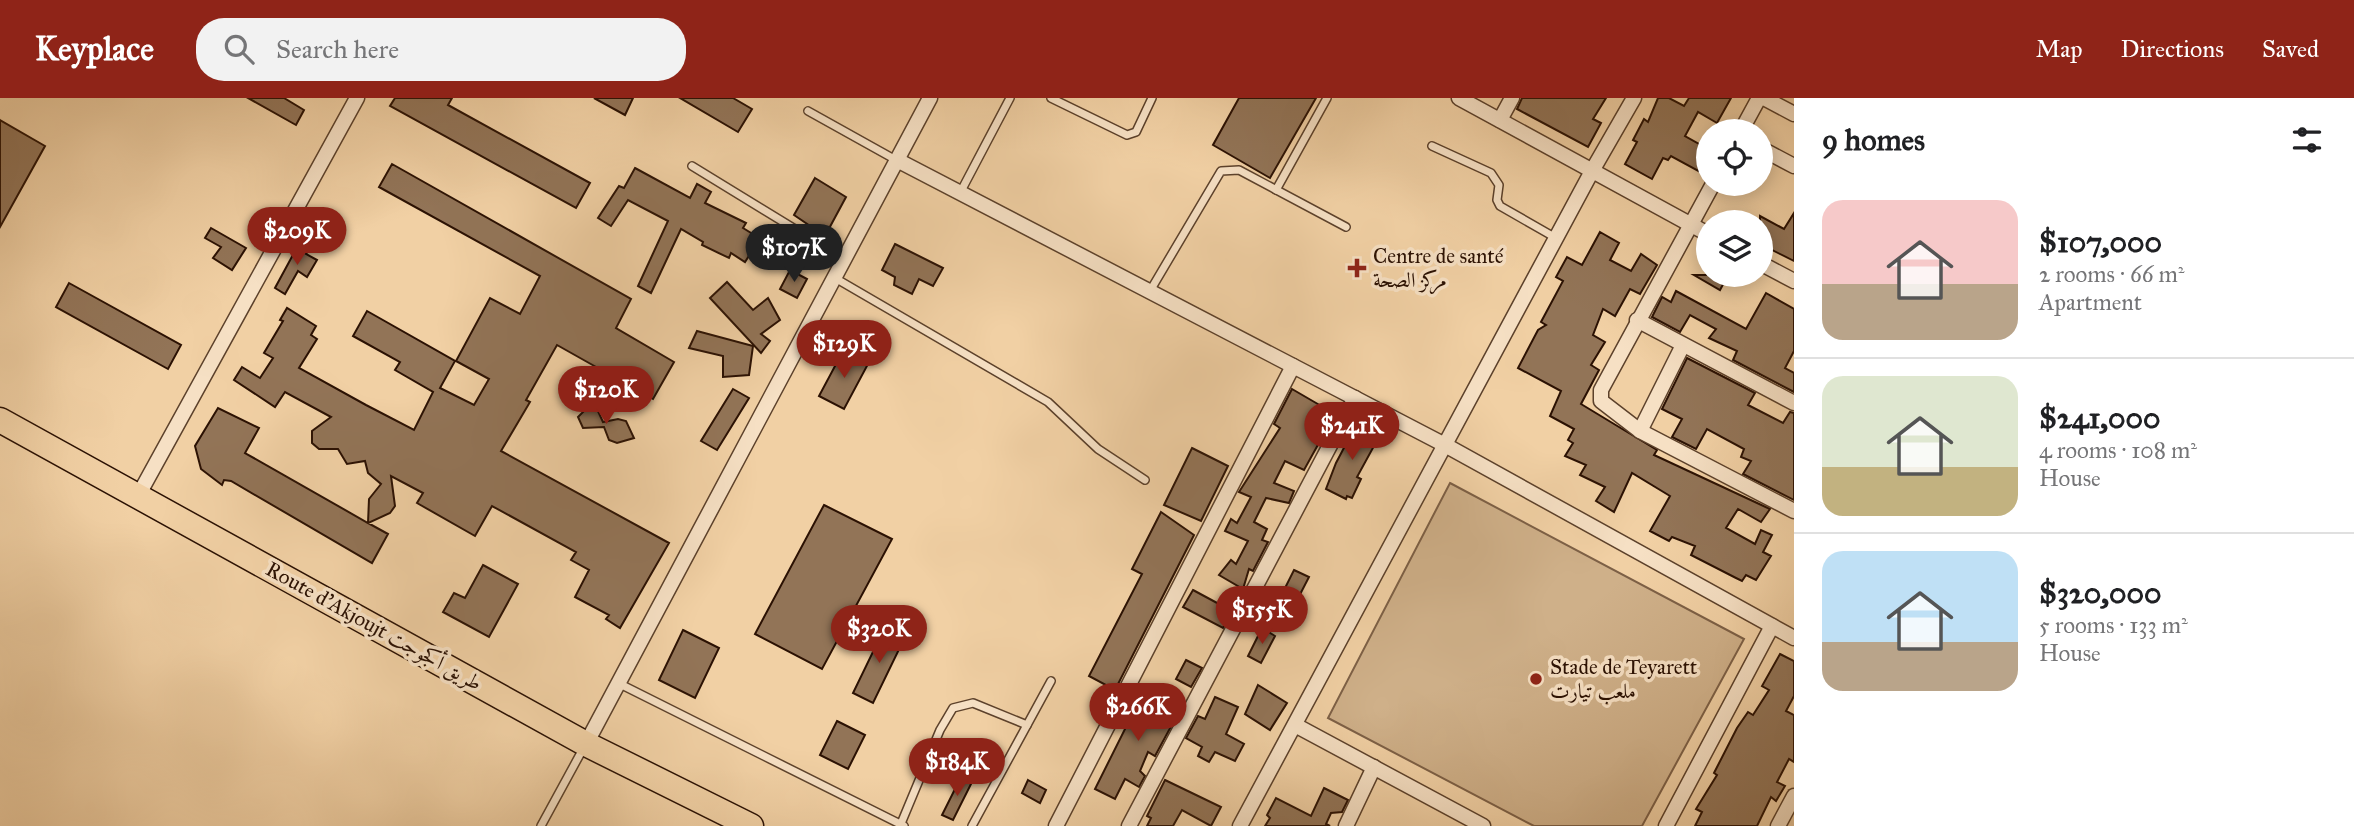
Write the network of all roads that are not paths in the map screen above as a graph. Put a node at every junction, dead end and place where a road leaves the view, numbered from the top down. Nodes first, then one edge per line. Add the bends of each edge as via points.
1 (357, 98) edge
2 (930, 98) edge
3 (1010, 98) edge
4 (1051, 98) edge
5 (1153, 98) edge
6 (1327, 98) edge
7 (1459, 98) edge
8 (1512, 98) edge
9 (1634, 98) edge
10 (1761, 98) edge
11 (1062, 100) edge
12 (808, 111) dead end
13 (1794, 114) edge
14 (1748, 119) edge
15 (1500, 120) junction
16 (1432, 146) dead end
17 (1773, 155) edge
18 (897, 160) junction
19 (692, 166) dead end
20 (1794, 166) edge
21 (1592, 171) junction
22 (1276, 190) junction
23 (961, 193) junction
24 (1706, 196) edge
25 (1690, 225) junction
26 (1346, 228) dead end
27 (1696, 228) edge
28 (1556, 238) junction
29 (844, 259) junction
30 (1773, 270) edge
31 (834, 278) junction
32 (1794, 281) edge
33 (1149, 292) junction
34 (1637, 320) junction
35 (1683, 345) junction
36 (1293, 366) junction
37 (1355, 398) junction
38 (1794, 403) edge
39 (0, 420) edge
40 (1640, 431) junction
41 (1445, 445) junction
42 (1145, 480) dead end
43 (138, 496) junction
44 (1794, 511) edge
45 (1772, 626) junction
46 (1794, 638) edge
47 (1051, 681) dead end
48 (618, 683) junction
49 (1295, 724) junction
50 (1027, 725) junction
51 (586, 744) junction
52 (1374, 767) junction
53 (1794, 796) edge
54 (541, 826) edge
55 (751, 826) edge
56 (902, 826) edge
57 (972, 826) edge
58 (1056, 826) edge
59 (1129, 826) edge
60 (1240, 826) edge
61 (1346, 826) edge
62 (1483, 826) edge
63 (1666, 826) edge
64 (1779, 826) edge

1 - 43 street
2 - 18 street
3 - 23 lane
4 - 11 lane
5 - 11 lane via 1132,135
6 - 22 lane
7 - 15 street
8 - 15 street
9 - 21 street
10 - 13 street
10 - 14 street
12 - 18 lane
15 - 21 street
16 - 28 lane via 1491,173 1499,185 1500,206
17 - 20 street
18 - 23 street
18 - 29 street
19 - 29 lane
21 - 25 street
21 - 28 street
22 - 26 lane
22 - 33 lane via 1238,170 1221,171
23 - 33 street
24 - 25 street
25 - 27 street
25 - 34 street
28 - 41 street
29 - 31 street
30 - 32 street
31 - 42 lane via 1048,402 1098,449
31 - 48 street
33 - 36 street
34 - 35 street
34 - 40 street via 1600,395 1604,406
35 - 38 street
35 - 40 street
36 - 37 street
36 - 58 street
37 - 41 street
37 - 59 street
39 - 43 highway, Route d'Akjoujt طريق أكجوجت
40 - 44 street
41 - 45 street
41 - 49 street
43 - 51 highway, Route d'Akjoujt طريق أكجوجت
45 - 46 street
45 - 63 street
47 - 50 lane
48 - 51 street
48 - 56 lane
49 - 52 street
49 - 60 street
50 - 56 lane via 973,704 953,708
50 - 57 lane
51 - 54 lane
51 - 55 highway, Route d'Akjoujt طريق أكجوجت
52 - 61 street
52 - 62 street
53 - 64 street

